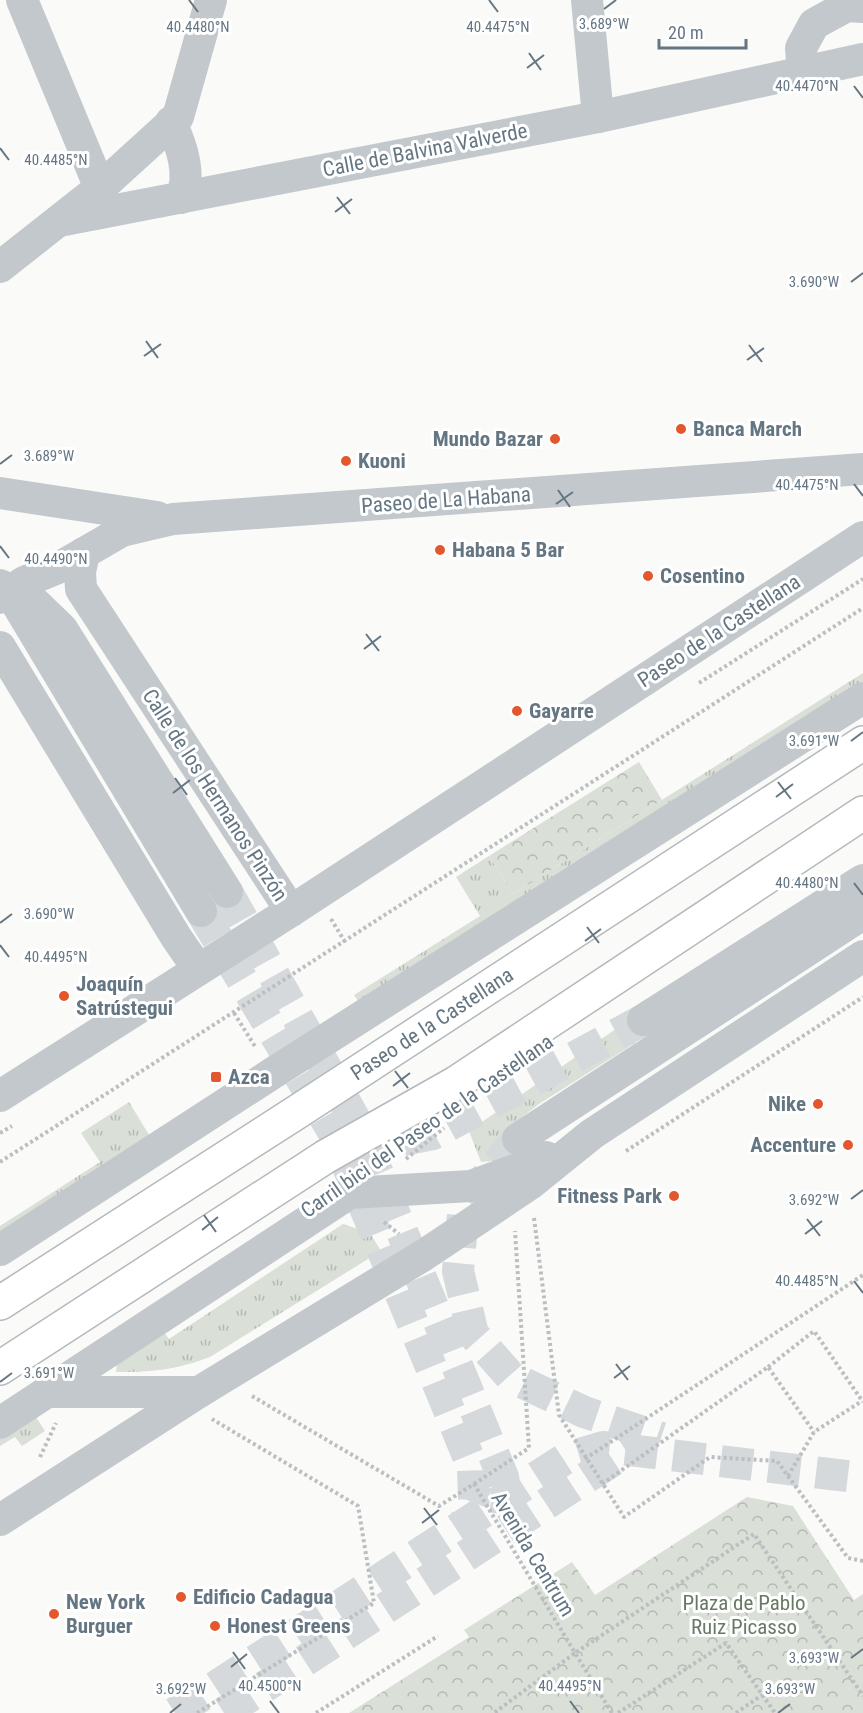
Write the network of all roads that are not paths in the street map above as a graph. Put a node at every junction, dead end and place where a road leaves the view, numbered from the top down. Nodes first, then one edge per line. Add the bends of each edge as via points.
1 (22, 0) edge
2 (211, 0) edge
3 (587, 0) edge
4 (863, 7) edge
5 (863, 59) edge
6 (803, 73) junction
7 (598, 117) junction
8 (171, 122) junction
9 (100, 188) junction
10 (181, 198) junction
11 (59, 221) junction
12 (0, 267) edge
13 (863, 469) edge
14 (0, 493) edge
15 (173, 519) junction
16 (863, 537) edge
17 (84, 553) junction
18 (3, 591) edge
19 (0, 647) edge
20 (15, 694) edge
21 (863, 698) edge
22 (863, 743) edge
23 (863, 813) edge
24 (863, 880) edge
25 (227, 892) tunnel mouth
26 (201, 911) tunnel mouth
27 (291, 911) junction
28 (863, 914) edge
29 (863, 956) edge
30 (198, 969) junction
31 (643, 1020) tunnel mouth
32 (0, 1096) edge
33 (592, 1134) junction
34 (518, 1139) tunnel mouth
35 (0, 1250) edge
36 (0, 1302) edge
37 (0, 1368) edge
38 (0, 1398) edge
39 (53, 1405) junction
40 (205, 1405) junction
41 (0, 1423) edge
42 (0, 1520) edge

1 - 9 street
2 - 8 street via 178,117
3 - 7 street
4 - 6 street via 847,6 814,24 801,48
5 - 6 street, Calle de Balvina Valverde
6 - 7 street, Calle de Balvina Valverde
7 - 10 street, Calle de Balvina Valverde
8 - 9 street
8 - 10 street via 187,177
9 - 11 street
10 - 11 street, Calle de Balvina Valverde
11 - 12 street, Calle de Balvina Valverde
13 - 15 street, Paseo de La Habana
14 - 15 street, Paseo de La Habana
15 - 17 street, Paseo de La Habana via 122,531
16 - 27 street, Paseo de la Castellana
17 - 18 street, Paseo de La Habana via 53,571
17 - 27 street, Calle de los Hermanos Pinzón via 81,589
18 - 25 street, Calle de los Hermanos Pinzón via 34,602 62,629
18 - 26 street
19 - 20 street
20 - 30 street
21 - 35 street, Paseo de la Castellana
22 - 36 highway, Paseo de la Castellana
23 - 37 highway via 456,1083 325,1157
24 - 31 street
27 - 30 street, Paseo de la Castellana
28 - 34 street
29 - 33 street
30 - 32 street, Paseo de la Castellana
33 - 39 street via 529,1165 471,1186 350,1193
33 - 40 street via 530,1184
38 - 39 street
39 - 40 street
39 - 41 street
40 - 42 street

